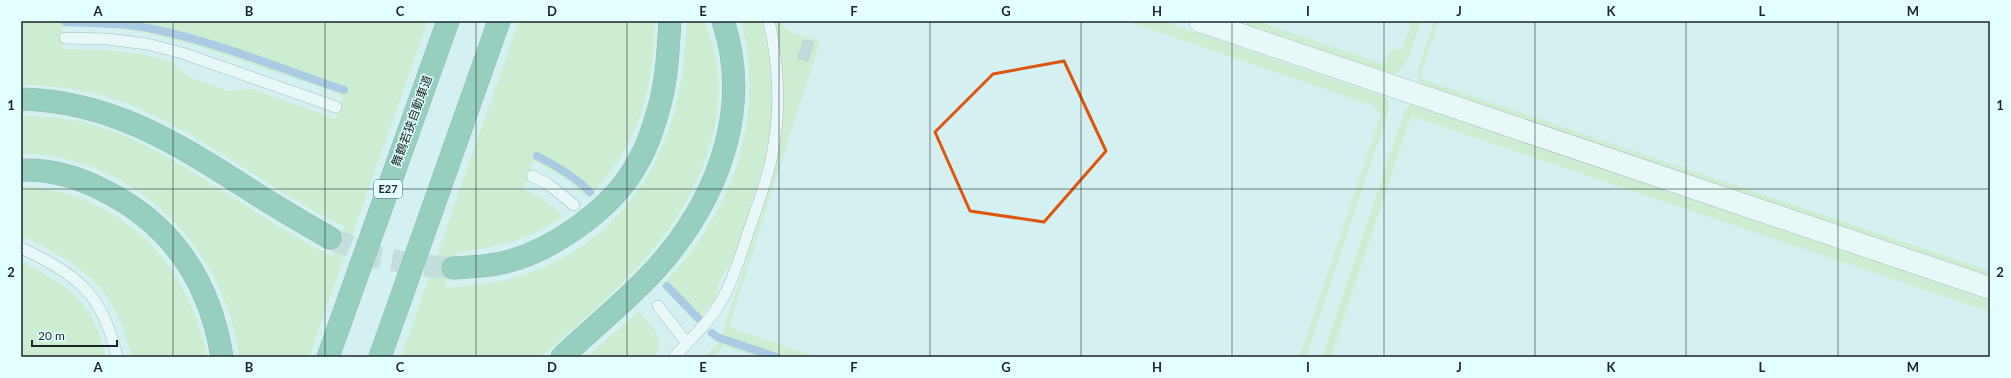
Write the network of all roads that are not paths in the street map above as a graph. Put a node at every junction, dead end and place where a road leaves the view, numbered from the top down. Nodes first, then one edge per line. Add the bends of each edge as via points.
1 (448, 21) edge
2 (499, 21) edge
3 (670, 21) edge
4 (723, 21) edge
5 (768, 21) edge
6 (1200, 21) edge
7 (65, 38) dead end
8 (21, 99) edge
9 (336, 107) dead end
10 (21, 170) edge
11 (532, 176) dead end
12 (574, 205) dead end
13 (330, 238) tunnel mouth
14 (21, 248) edge
15 (453, 268) tunnel mouth
16 (1990, 288) edge
17 (658, 306) dead end
18 (687, 343) junction
19 (117, 357) edge
20 (222, 357) edge
21 (328, 357) edge
22 (380, 357) edge
23 (562, 357) edge
24 (674, 357) edge

1 - 21 highway, 舞鶴若狭自動車道 / E27
2 - 22 highway
3 - 15 highway via 666,70 659,110 638,163 604,206 555,242 525,256 491,265
4 - 23 highway via 732,54 733,104 731,128 724,155 712,184 700,208 668,255
5 - 18 lane via 777,82 777,115 771,160 742,254 723,298
6 - 16 street
7 - 9 lane via 147,44 182,53
8 - 13 highway via 81,106 112,114 147,128
10 - 20 highway via 58,174 86,181 136,209 156,225 173,242 200,284 219,335
11 - 12 lane via 548,184
14 - 19 lane via 49,261 77,280 99,304 112,331
17 - 18 lane
18 - 24 lane

